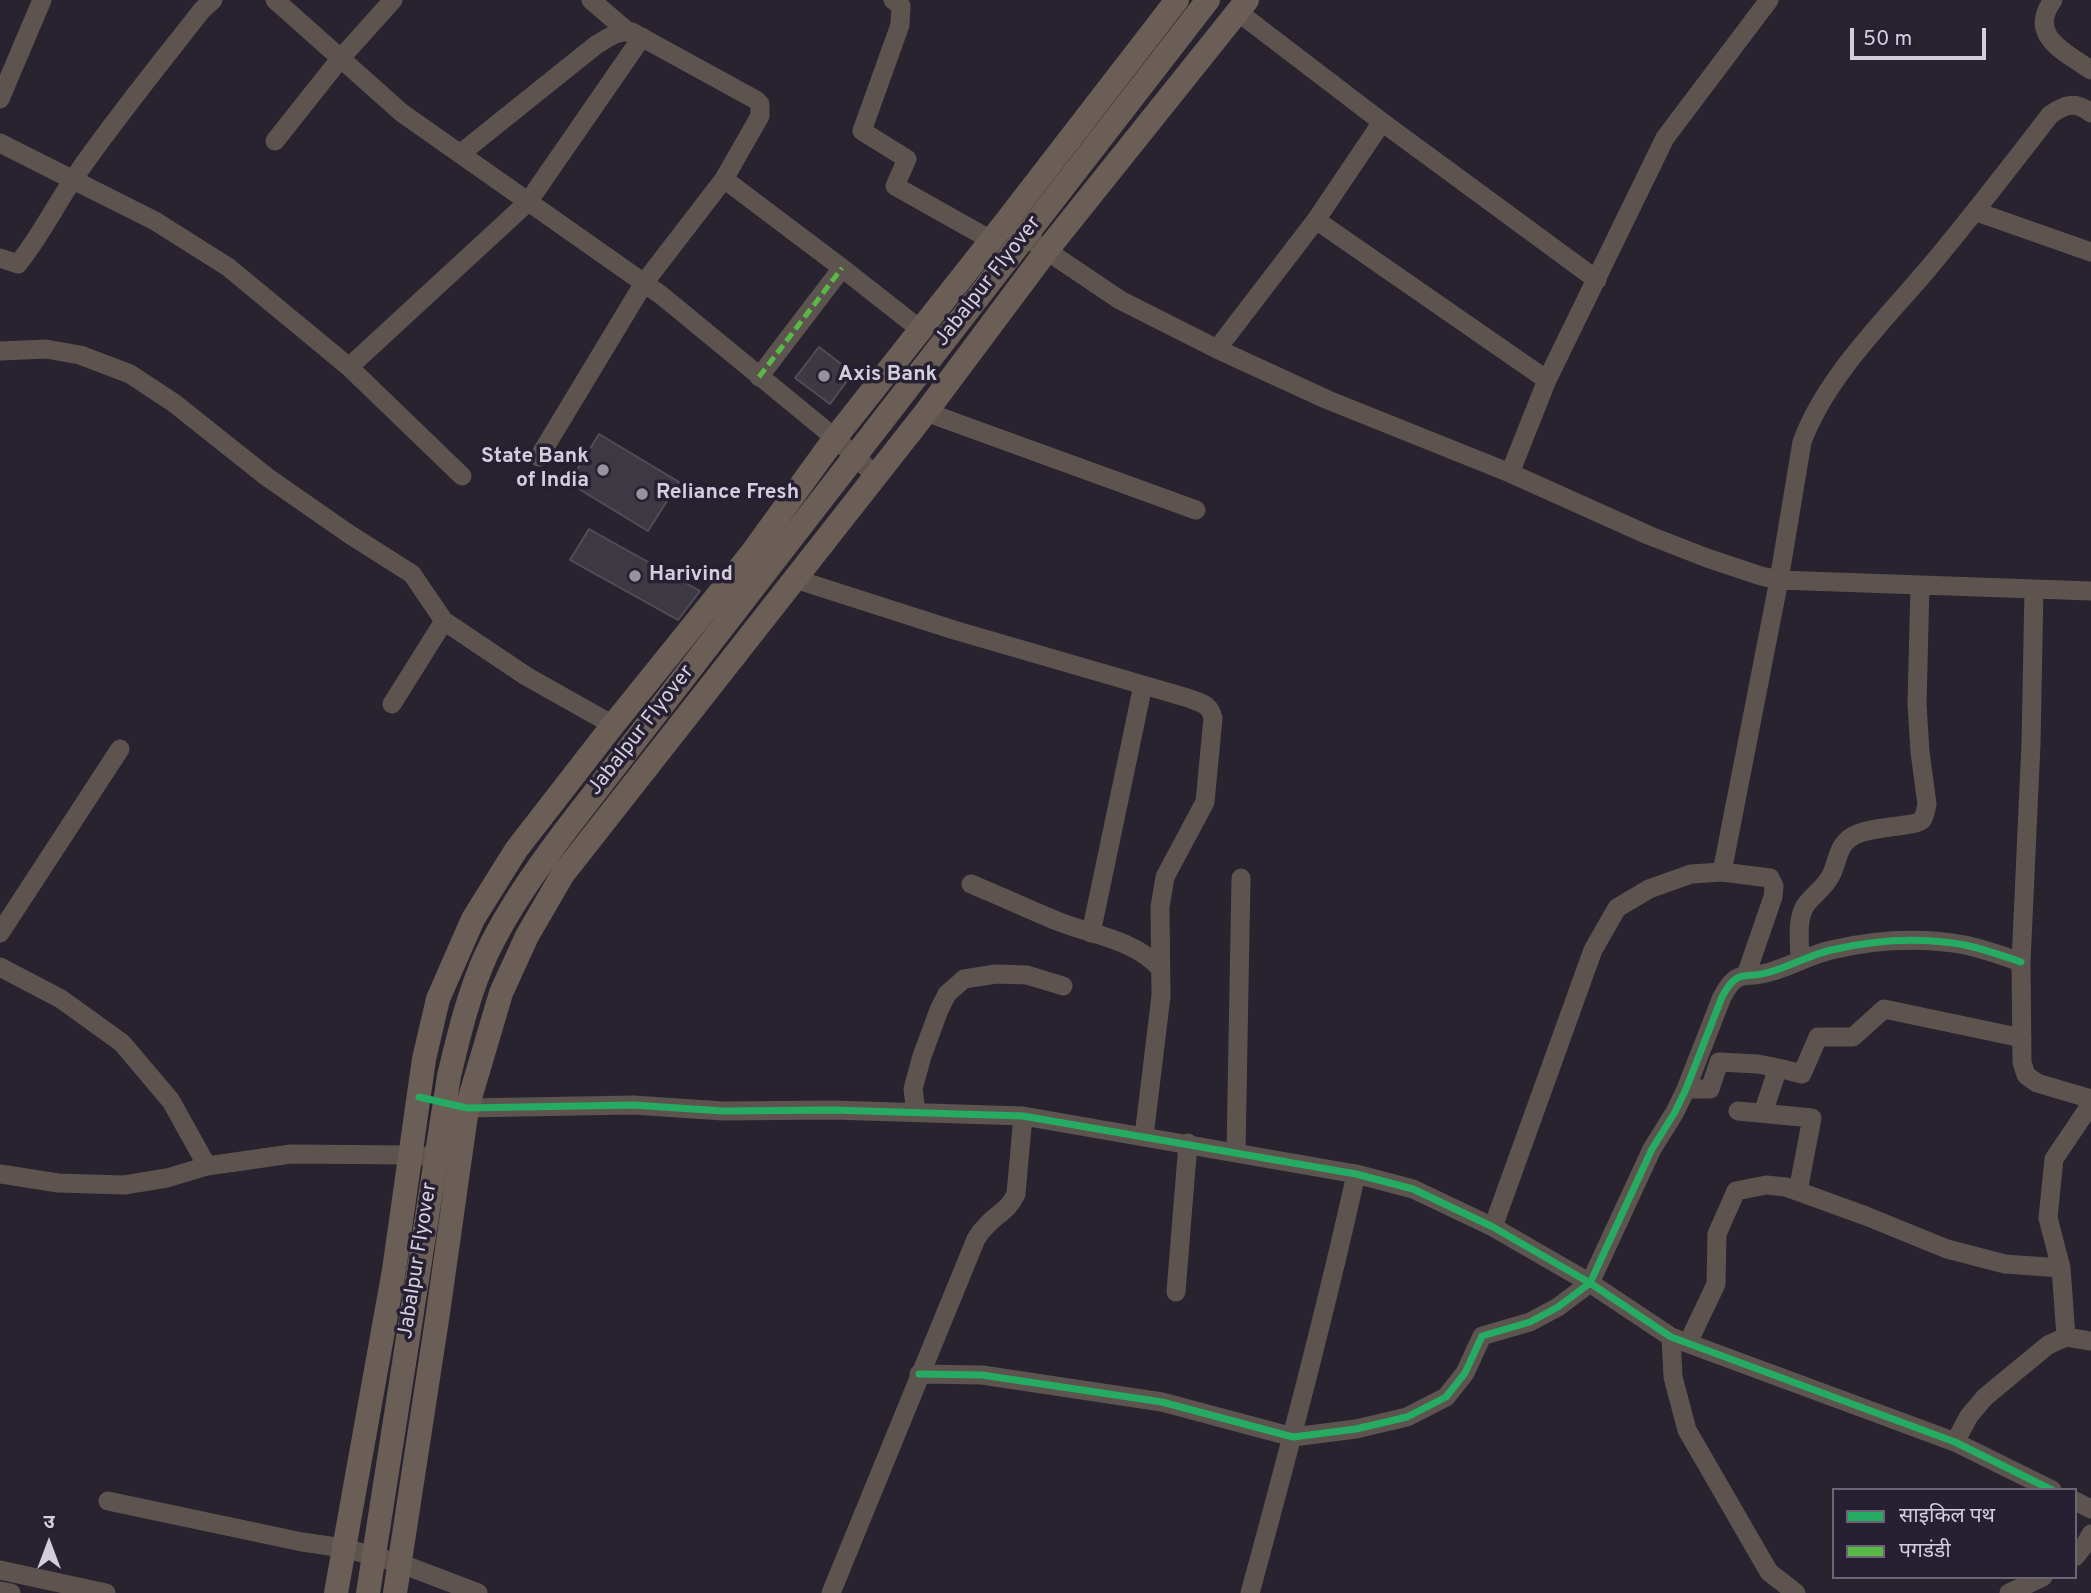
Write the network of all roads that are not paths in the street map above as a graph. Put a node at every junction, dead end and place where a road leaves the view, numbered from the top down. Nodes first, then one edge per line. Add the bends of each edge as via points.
1 (42, 0) edge
2 (214, 0) edge
3 (275, 0) edge
4 (393, 0) edge
5 (591, 0) edge
6 (893, 0) edge
7 (1177, 0) edge
8 (1208, 0) edge
9 (1769, 0) edge
10 (2053, 0) edge
11 (1242, 6) edge
12 (634, 34) junction
13 (340, 59) junction
14 (2091, 70) edge
15 (0, 99) edge
16 (2091, 113) edge
17 (1382, 122) junction
18 (275, 141) dead end
19 (0, 143) edge
20 (460, 154) junction
21 (73, 179) junction
22 (724, 179) junction
23 (528, 202) junction
24 (1977, 212) junction
25 (1316, 220) junction
26 (998, 232) junction
27 (1047, 250) junction
28 (2091, 252) edge
29 (0, 258) edge
30 (842, 268) junction
31 (1597, 280) junction
32 (644, 283) junction
33 (921, 330) junction
34 (1217, 349) junction
35 (0, 351) edge
36 (349, 367) junction
37 (759, 377) junction
38 (1547, 380) junction
39 (926, 412) junction
40 (835, 439) junction
41 (539, 457) dead end
42 (1510, 473) junction
43 (462, 476) dead end
44 (876, 476) junction
45 (1196, 510) dead end
46 (795, 579) junction
47 (1779, 580) junction
48 (1920, 585) junction
49 (2034, 589) junction
50 (2091, 592) edge
51 (444, 621) junction
52 (1143, 685) junction
53 (392, 704) dead end
54 (613, 725) junction
55 (120, 749) dead end
56 (1722, 872) junction
57 (1241, 878) dead end
58 (971, 884) dead end
59 (0, 933) edge
60 (1091, 933) junction
61 (1800, 961) junction
62 (2021, 962) junction
63 (0, 967) edge
64 (1160, 968) junction
65 (1746, 975) junction
66 (1063, 986) dead end
67 (2022, 1038) junction
68 (1778, 1068) junction
69 (1686, 1089) junction
70 (418, 1097) junction
71 (2091, 1099) edge
72 (2091, 1104) edge
73 (467, 1108) junction
74 (1738, 1111) dead end
75 (916, 1112) junction
76 (1763, 1113) junction
77 (1023, 1116) junction
78 (1144, 1136) junction
79 (1188, 1143) junction
80 (1236, 1152) junction
81 (411, 1155) junction
82 (460, 1158) junction
83 (207, 1166) junction
84 (0, 1174) edge
85 (1356, 1174) junction
86 (1798, 1191) junction
87 (1493, 1227) junction
88 (2061, 1268) junction
89 (1590, 1283) junction
90 (1176, 1292) dead end
91 (2066, 1337) junction
92 (1680, 1340) junction
93 (2091, 1341) edge
94 (919, 1374) junction
95 (1293, 1437) junction
96 (1955, 1442) junction
97 (2048, 1488) edge
98 (108, 1501) dead end
99 (2091, 1534) edge
100 (344, 1548) junction
101 (2077, 1554) edge
102 (399, 1563) junction
103 (0, 1570) edge
104 (2039, 1579) edge
105 (0, 1591) edge
106 (11, 1593) edge
107 (106, 1593) edge
108 (336, 1593) edge
109 (368, 1593) edge
110 (395, 1593) edge
111 (478, 1593) edge
112 (831, 1593) edge
113 (1250, 1593) edge
114 (1796, 1593) edge
115 (2009, 1593) edge

1 - 15 street
2 - 21 street
3 - 13 street
4 - 13 street
5 - 12 street
6 - 26 street via 901,6 900,25 862,131 906,159 895,186
7 - 26 main road
8 - 109 main road, Jabalpur Flyover, bridge via 565,831 522,889 487,954 465,1011 449,1076
9 - 31 street via 1665,138
10 - 14 street via 2045,11 2046,33 2052,43
11 - 17 street
11 - 27 main road
12 - 20 street via 616,33 596,45
12 - 22 street via 760,104 760,117
12 - 23 street
13 - 18 street
13 - 20 street via 402,113
16 - 24 street via 2070,104 2050,115
17 - 25 street
17 - 31 street
19 - 21 street
20 - 23 street
21 - 29 street via 18,264
21 - 36 street via 155,221 228,267
22 - 30 street
22 - 32 street
23 - 32 street
23 - 36 street
24 - 28 street
24 - 47 street via 1832,382 1810,422 1802,442
25 - 34 street
25 - 38 street
26 - 27 street
26 - 33 main road
27 - 34 street via 1120,300
27 - 39 main road
30 - 33 street
30 - 37 street
31 - 38 street
32 - 37 street
32 - 41 street
33 - 40 main road
34 - 42 street via 1328,400
35 - 51 street via 46,349 80,355 130,374 267,477 412,574
36 - 43 street
37 - 40 street
38 - 42 street
39 - 44 main road
39 - 45 street
40 - 44 street
40 - 54 main road via 751,554
42 - 47 street via 1648,535
44 - 46 main road
46 - 52 street
46 - 73 main road via 563,874 501,993
47 - 48 street
47 - 56 street
48 - 49 street
48 - 61 street via 1917,704 1926,813 1915,824 1856,834 1843,843 1829,880 1804,908
49 - 50 street
49 - 62 street
51 - 53 street
51 - 54 street via 526,676
52 - 60 street
52 - 64 street via 1203,704 1213,718 1205,803 1165,877
54 - 70 main road via 516,850 473,919 438,999
55 - 59 street
56 - 65 street via 1770,878 1773,886
56 - 87 street via 1691,874 1649,888 1617,908 1593,950
57 - 80 street
58 - 60 street
60 - 64 street via 1139,950
61 - 62 street via 1829,950 1926,940 1966,945
61 - 65 street via 1773,972
62 - 67 street
63 - 83 street via 61,999 122,1043 171,1101
64 - 78 street via 1161,996
65 - 69 street via 1728,985
66 - 75 street via 1027,975 964,979 947,994 922,1056 913,1089
67 - 68 street via 1884,1009 1853,1037 1818,1037 1802,1074
67 - 71 street via 2026,1075 2037,1083
68 - 69 street via 1719,1062 1710,1089
68 - 76 street
69 - 89 street via 1651,1149
70 - 73 street
70 - 81 main road
72 - 88 street via 2054,1159 2048,1218
73 - 75 street via 633,1105 723,1111
73 - 82 main road
74 - 76 street
75 - 77 street
76 - 86 street via 1812,1118
77 - 78 street
77 - 94 street via 1016,1194 1005,1212 976,1239
78 - 79 street
79 - 80 street
79 - 90 street
80 - 85 street
81 - 82 street
81 - 83 street via 291,1154
81 - 100 main road
82 - 102 main road
83 - 84 street via 124,1185 58,1184
85 - 87 street via 1413,1189
85 - 95 street
86 - 88 street via 1947,1249 2005,1264
86 - 92 street via 1766,1185 1736,1191 1717,1234 1716,1284
87 - 89 street
88 - 91 street
89 - 92 street
89 - 95 street via 1530,1322 1482,1336 1465,1373 1446,1397 1407,1417 1356,1430
91 - 93 street
91 - 96 street via 2048,1345 1985,1397
92 - 96 street
92 - 114 street via 1673,1377 1688,1430 1769,1572
94 - 95 street via 982,1375 1162,1402
94 - 112 street
95 - 113 street
96 - 97 street
98 - 100 street
99 - 101 street
100 - 102 street
100 - 108 main road
102 - 110 main road
102 - 111 street
103 - 107 street
104 - 115 street
105 - 106 street

